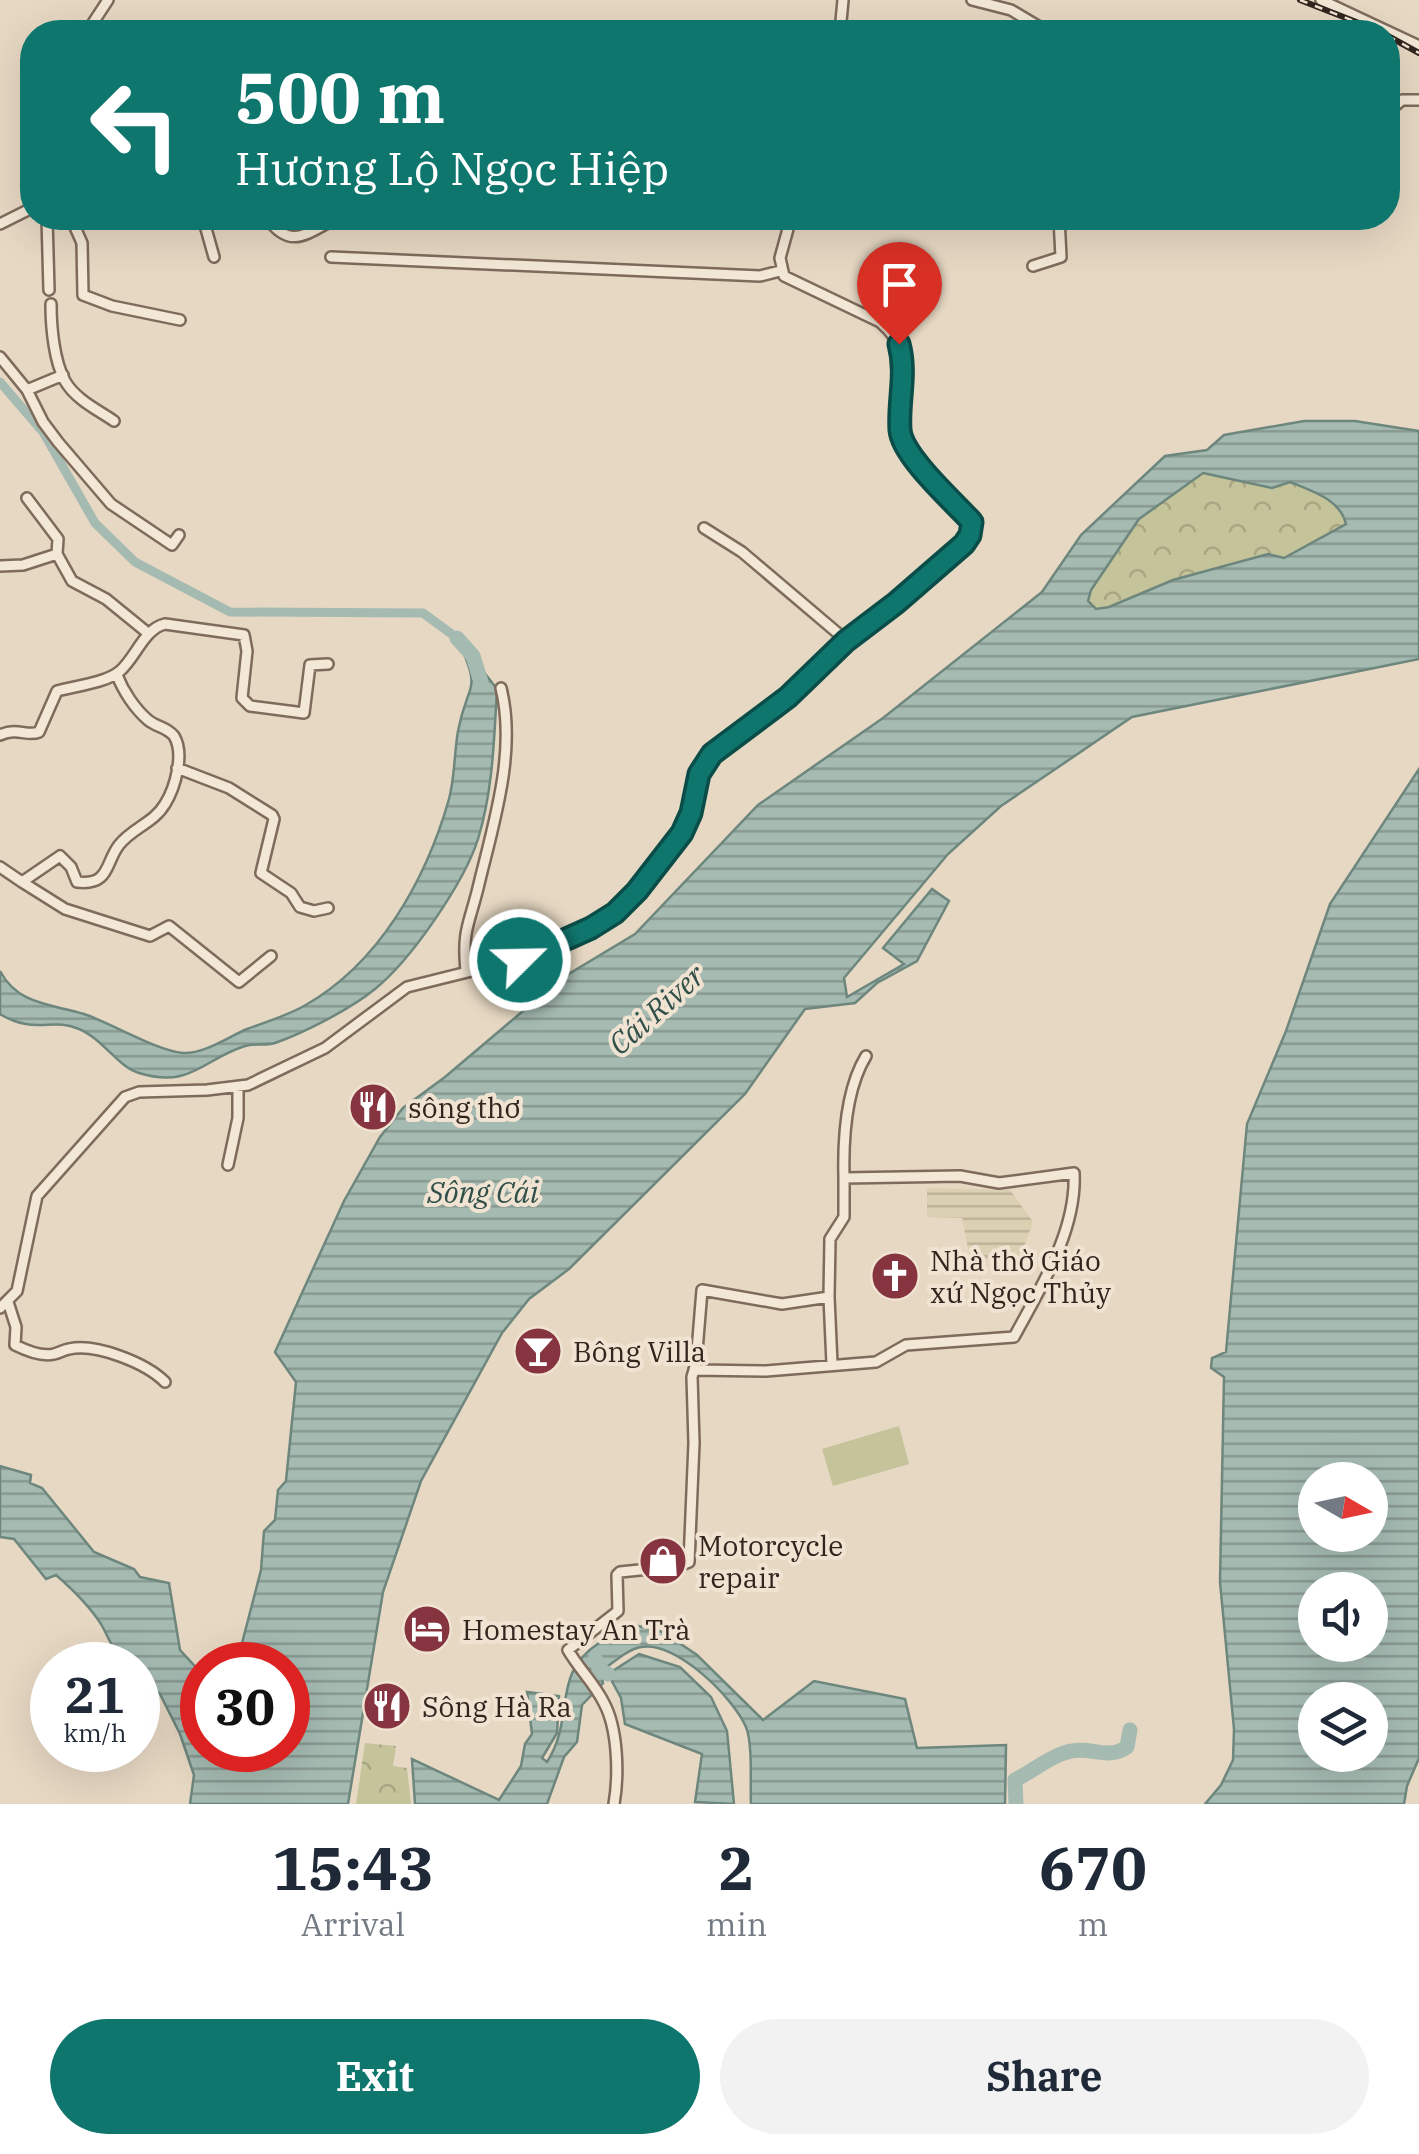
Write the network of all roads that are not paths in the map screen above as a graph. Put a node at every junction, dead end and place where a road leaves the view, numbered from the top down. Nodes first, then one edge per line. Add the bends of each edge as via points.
1 (972, 0) edge
2 (1322, 0) edge
3 (1026, 20) edge
4 (1364, 20) edge
5 (47, 230) edge
6 (76, 230) edge
7 (206, 230) edge
8 (276, 230) edge
9 (312, 230) edge
10 (788, 230) edge
11 (1060, 230) edge
12 (214, 257) dead end
13 (330, 257) dead end
14 (1033, 266) dead end
15 (780, 272) junction
16 (49, 290) dead end
17 (51, 304) dead end
18 (180, 320) dead end
19 (0, 357) edge
20 (63, 375) junction
21 (27, 390) junction
22 (114, 421) dead end
23 (27, 498) dead end
24 (704, 528) dead end
25 (179, 535) dead end
26 (57, 554) junction
27 (0, 566) edge
28 (149, 634) junction
29 (846, 641) junction
30 (328, 664) dead end
31 (117, 675) junction
32 (501, 688) dead end
33 (1, 737) edge
34 (177, 768) junction
35 (0, 867) edge
36 (22, 882) junction
37 (328, 908) dead end
38 (271, 956) dead end
39 (466, 971) junction
40 (866, 1056) dead end
41 (238, 1087) junction
42 (228, 1165) dead end
43 (844, 1178) junction
44 (829, 1297) junction
45 (4, 1305) edge
46 (832, 1364) junction
47 (694, 1370) junction
48 (165, 1382) dead end
49 (614, 1804) edge

1 - 3 street
2 - 4 street
5 - 16 street
6 - 18 street via 83,296
7 - 12 street
8 - 9 street via 296,238
10 - 15 street
11 - 14 street via 1061,257
13 - 15 street via 743,276
15 - 29 street via 892,332 905,371 902,443 972,522 964,544
17 - 20 street
19 - 21 street
20 - 21 street
20 - 22 street via 79,397
21 - 25 street via 58,442 114,508 172,546
23 - 26 street via 50,524
24 - 29 street
26 - 27 street
26 - 28 street via 72,580
28 - 30 street via 165,624 244,635 244,703 298,714 307,708 310,665
28 - 31 street
29 - 39 street via 788,697 712,754 699,774 682,833 615,913 536,954
31 - 33 street via 57,691 35,735 18,730
31 - 34 street via 150,722 175,739
32 - 39 street via 504,758 464,930
34 - 36 street via 166,804 116,848 102,876 77,882 60,856
34 - 37 street via 229,788 272,815 261,874 300,907
35 - 36 street
36 - 38 street via 65,909 150,936 169,926 239,982
39 - 41 street via 406,987 308,1058
40 - 43 street via 844,1146
41 - 42 street
41 - 45 street via 124,1097 36,1196 20,1279
43 - 44 street via 844,1216 830,1239
43 - 46 street via 960,1176 999,1184 1074,1172 1075,1188 1072,1214 1047,1275 1014,1336 906,1345 876,1362
44 - 46 street
44 - 47 street via 782,1304 702,1290
45 - 48 street via 20,1348 52,1355 72,1348 123,1358
46 - 47 street
47 - 49 street via 690,1562 620,1572 618,1611 568,1650 612,1727

